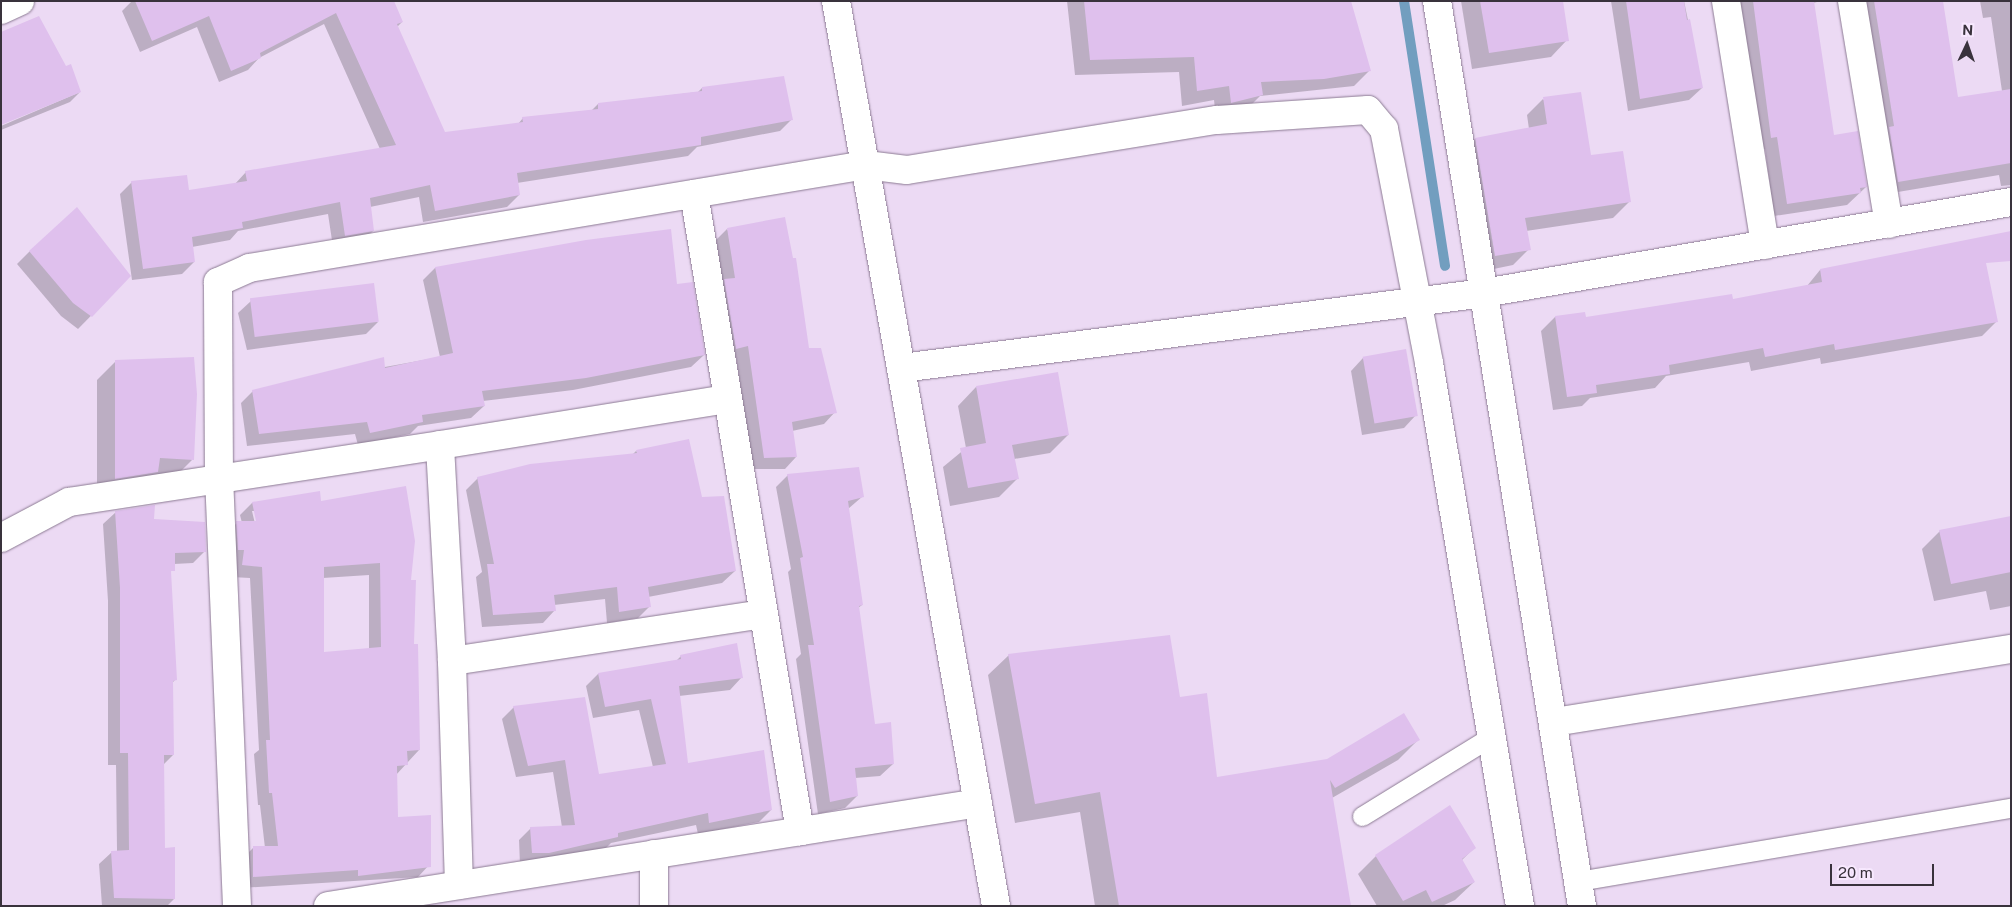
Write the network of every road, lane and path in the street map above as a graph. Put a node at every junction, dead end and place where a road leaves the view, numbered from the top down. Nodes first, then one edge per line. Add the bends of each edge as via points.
1 (20, 1) edge
2 (836, 1) edge
3 (1438, 1) edge
4 (1726, 1) edge
5 (1852, 1) edge
6 (1, 10) edge
7 (866, 165) junction
8 (694, 194) junction
9 (2011, 202) edge
10 (1889, 224) junction
11 (1765, 245) junction
12 (1484, 293) junction
13 (1416, 302) junction
14 (902, 368) junction
15 (726, 399) junction
16 (440, 444) junction
17 (218, 481) junction
18 (1, 538) edge
19 (763, 614) junction
20 (2011, 649) edge
21 (452, 661) junction
22 (1554, 722) junction
23 (1492, 736) junction
24 (978, 803) junction
25 (2011, 808) edge
26 (1362, 816) dead end
27 (800, 831) junction
28 (654, 854) junction
29 (459, 885) junction
30 (1580, 894) edge
31 (237, 906) edge
32 (328, 906) edge
33 (654, 906) edge
34 (996, 906) edge
35 (1520, 906) edge

1 - 6 street
2 - 7 street
3 - 12 street
4 - 11 street
5 - 10 street
7 - 8 street
7 - 13 street via 906,170 1216,120 1368,110 1384,129
7 - 14 street
8 - 15 street
8 - 17 street via 249,268 218,282
9 - 10 street
10 - 11 street
11 - 12 street
12 - 13 street
12 - 22 street
13 - 14 street
13 - 23 street
14 - 24 street
15 - 16 street
15 - 19 street
16 - 17 street
16 - 21 street
17 - 18 street via 69,502
17 - 31 street
19 - 21 street
19 - 27 street
20 - 22 street
21 - 29 street
22 - 30 street
23 - 26 lane
23 - 35 street
24 - 27 street
24 - 34 street
25 - 30 lane
27 - 28 street
28 - 29 street
28 - 33 street
29 - 32 street

